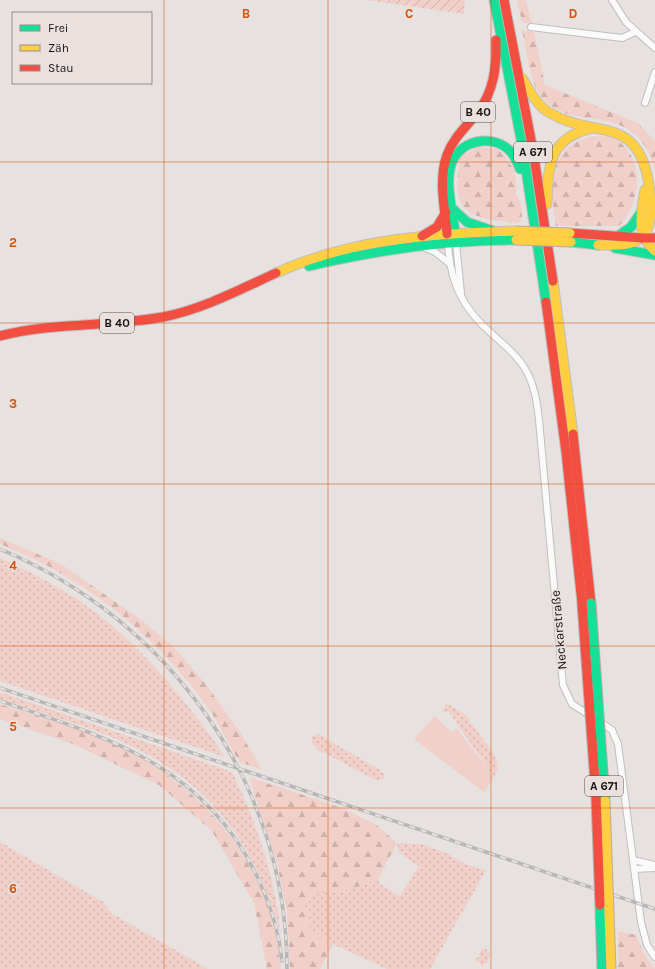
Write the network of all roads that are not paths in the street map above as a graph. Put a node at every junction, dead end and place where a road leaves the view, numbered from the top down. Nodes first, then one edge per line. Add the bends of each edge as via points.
1 (504, 0) edge
2 (612, 0) edge
3 (494, 2) edge
4 (531, 27) dead end
5 (635, 32) junction
6 (655, 48) edge
7 (518, 70) junction
8 (655, 72) edge
9 (645, 103) dead end
10 (604, 128) junction
11 (647, 170) junction
12 (529, 194) junction
13 (450, 211) junction
14 (640, 214) junction
15 (650, 214) junction
16 (655, 223) edge
17 (493, 231) junction
18 (516, 235) junction
19 (547, 235) junction
20 (422, 236) junction
21 (618, 236) junction
22 (452, 238) junction
23 (570, 238) junction
24 (642, 238) junction
25 (655, 238) edge
26 (598, 244) junction
27 (420, 246) junction
28 (655, 251) edge
29 (655, 255) edge
30 (450, 264) junction
31 (274, 275) junction
32 (463, 300) junction
33 (0, 336) edge
34 (587, 603) junction
35 (632, 860) junction
36 (655, 867) edge
37 (634, 869) junction
38 (655, 957) edge
39 (602, 969) edge
40 (611, 969) edge

1 - 7 main road, A 671
2 - 5 street
3 - 12 main road, A 671
3 - 13 main road, B 40 via 494,80 483,105 455,139 447,156 443,174
4 - 5 street via 622,38
5 - 6 street
7 - 10 main road via 535,99 549,113 568,121
7 - 19 main road, A 671
8 - 9 street
10 - 11 main road via 618,132 630,140 643,156
10 - 19 main road via 590,128 576,133 564,141 555,152 548,172
11 - 14 main road
11 - 15 main road
12 - 13 main road via 512,152 496,142 478,141 461,149 451,164
12 - 34 main road, A 671 via 555,358
13 - 17 main road via 467,222
13 - 20 main road, B 40 via 437,227
13 - 22 main road
14 - 21 main road via 631,227
14 - 24 main road
15 - 16 main road
15 - 24 main road via 648,227
17 - 18 main road, B 40
17 - 22 main road, B 40
18 - 22 main road, B 40
18 - 23 main road, B 40, bridge
19 - 34 main road, A 671 via 573,418
20 - 22 main road, B 40
20 - 31 main road, B 40 via 326,254
21 - 23 main road, B 40
21 - 24 main road, B 40
22 - 27 main road, B 40
22 - 30 street, Neckarstraße
22 - 32 street, Neckarstraße
23 - 26 main road, B 40
24 - 25 main road
24 - 26 main road via 634,243
24 - 28 main road
26 - 29 main road
27 - 30 street via 436,252
27 - 31 main road, B 40 via 355,256
30 - 32 street, Neckarstraße via 453,282
31 - 33 main road, B 40 via 199,307 154,319 43,327
32 - 35 street, Neckarstraße via 490,332 519,360 535,391 540,420 563,685 572,704 607,726 616,739
34 - 39 main road, A 671, bridge
34 - 40 main road, A 671, bridge via 605,796
35 - 36 street
35 - 37 street, Neckarstraße
36 - 37 street
37 - 38 street, Neckarstraße via 644,934

